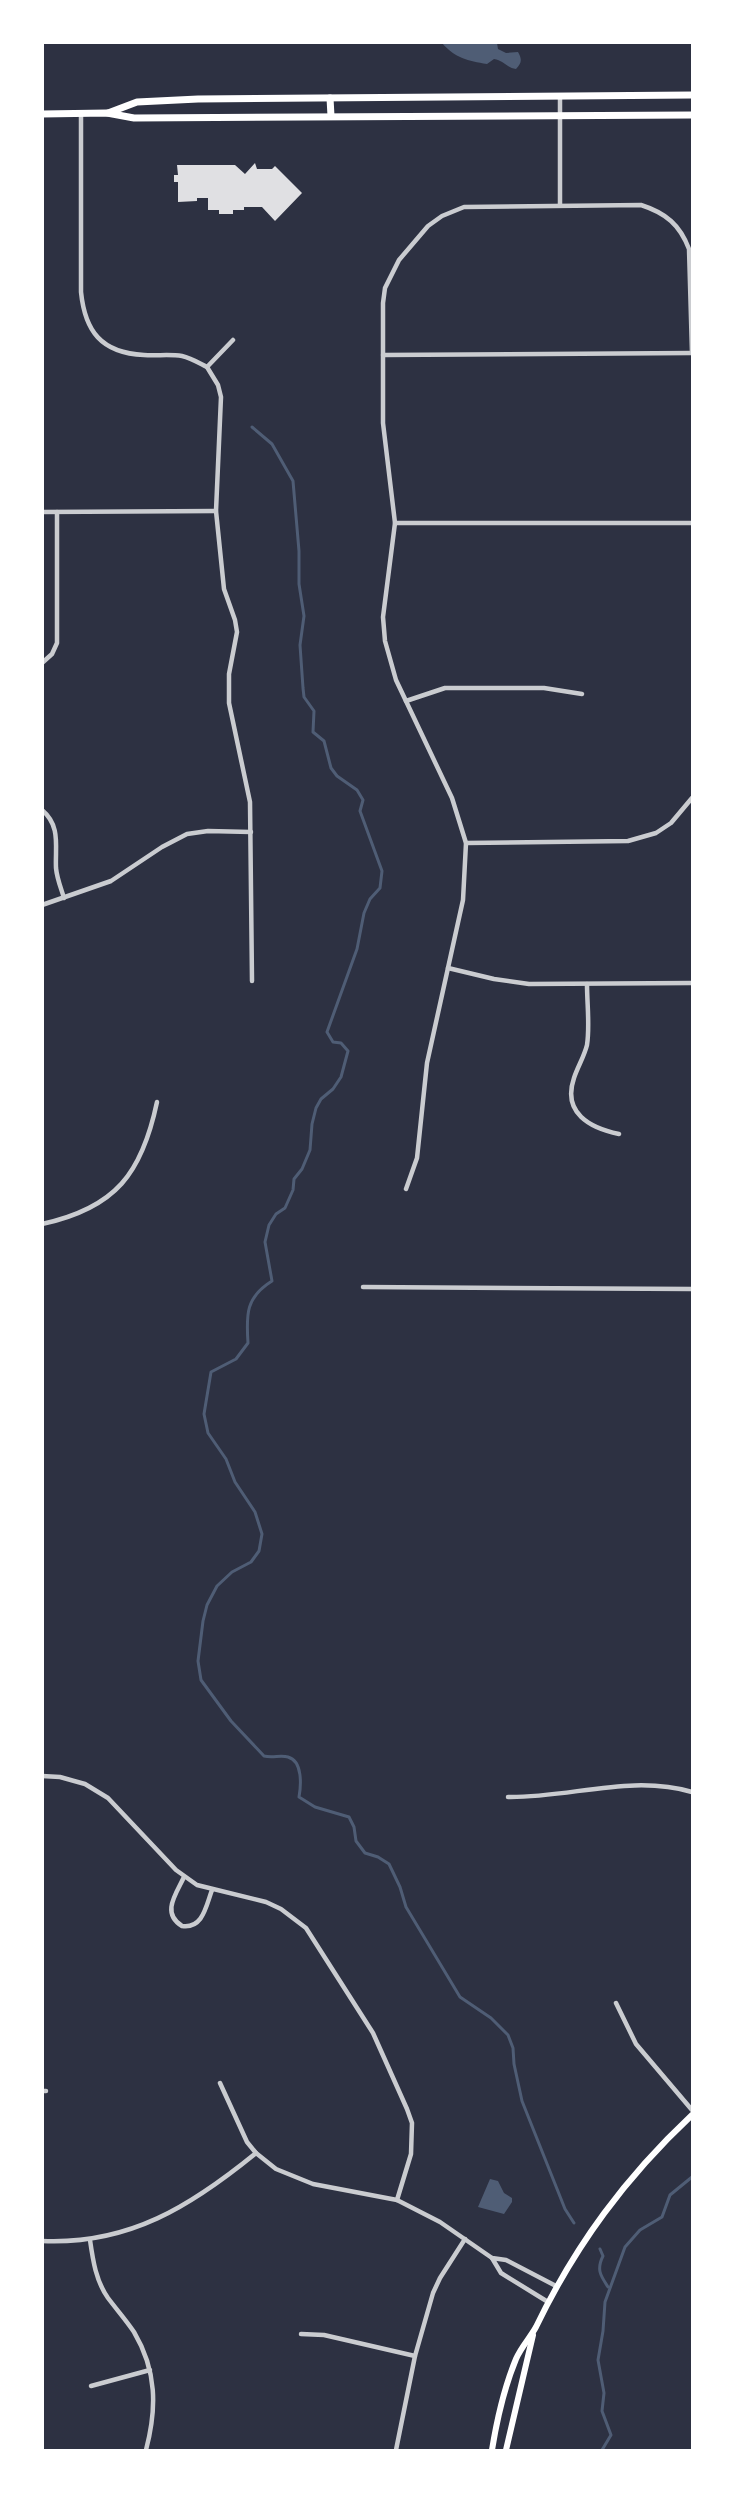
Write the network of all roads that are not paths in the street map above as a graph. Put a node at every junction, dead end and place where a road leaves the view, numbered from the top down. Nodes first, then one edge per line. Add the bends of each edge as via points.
1 (692, 95) edge
2 (560, 96) junction
3 (330, 98) junction
4 (107, 113) junction
5 (42, 114) edge
6 (81, 114) junction
7 (560, 114) junction
8 (692, 115) edge
9 (331, 116) junction
10 (560, 204) junction
11 (233, 340) dead end
12 (692, 353) edge
13 (383, 355) junction
14 (207, 367) junction
15 (216, 511) junction
16 (42, 512) edge
17 (57, 512) junction
18 (395, 523) junction
19 (692, 523) edge
20 (42, 663) edge
21 (582, 694) dead end
22 (406, 701) junction
23 (692, 798) edge
24 (42, 810) edge
25 (252, 832) junction
26 (466, 843) junction
27 (64, 898) junction
28 (42, 906) edge
29 (448, 968) junction
30 (252, 981) dead end
31 (692, 983) edge
32 (587, 984) junction
33 (158, 1102) dead end
34 (619, 1134) dead end
35 (406, 1189) dead end
36 (42, 1224) edge
37 (363, 1287) dead end
38 (692, 1289) edge
39 (42, 1776) edge
40 (692, 1792) edge
41 (508, 1797) dead end
42 (184, 1877) junction
43 (212, 1890) junction
44 (616, 2003) dead end
45 (220, 2083) dead end
46 (692, 2110) edge
47 (692, 2115) edge
48 (256, 2153) junction
49 (397, 2200) junction
50 (465, 2239) junction
51 (90, 2240) junction
52 (42, 2241) edge
53 (492, 2258) junction
54 (556, 2286) junction
55 (548, 2302) junction
56 (533, 2332) junction
57 (301, 2334) dead end
58 (415, 2356) junction
59 (150, 2370) junction
60 (91, 2386) dead end
61 (146, 2450) edge
62 (396, 2450) edge
63 (492, 2450) edge
64 (506, 2450) edge

1 - 2 main road
2 - 3 main road
2 - 7 street
3 - 4 main road via 137,102
3 - 9 main road
4 - 6 main road
4 - 9 main road via 134,118
5 - 6 main road
6 - 14 street via 81,292 83,312 89,326 105,344 132,354 180,356
7 - 8 main road
7 - 9 main road
7 - 10 street
10 - 12 street via 641,205 668,216 677,225 687,243 691,260
10 - 13 street via 464,207 428,226 399,260 385,288
11 - 14 street
12 - 13 street
13 - 18 street via 383,423
14 - 15 street via 218,385 221,398
15 - 17 street
15 - 25 street via 224,589 237,632 229,674 229,702 250,802
16 - 17 street
17 - 20 street via 57,643 52,654
18 - 19 street
18 - 22 street via 383,617 390,664
21 - 22 street via 544,688 445,688
22 - 26 street via 452,798
23 - 26 street via 671,823 656,833 628,841
24 - 27 street via 54,825 56,867
25 - 27 street via 187,834 111,881
25 - 30 street
26 - 29 street via 463,900
27 - 28 street
29 - 32 street via 529,984
29 - 35 street via 427,1063 417,1158
31 - 32 street
32 - 34 street via 587,1043 571,1088 573,1104 590,1126
33 - 36 street via 138,1161 118,1188 90,1209
37 - 38 street
39 - 42 street via 85,1784 108,1798
40 - 41 street via 642,1784 553,1796
42 - 43 street
42 - 43 street via 170,1907 173,1919 182,1926 194,1925 201,1919
43 - 49 street via 252,1898 281,1909 298,1921 314,1940 373,2033 412,2123 411,2154
44 - 46 street via 636,2044
45 - 48 street via 242,2133
47 - 54 main road via 628,2181 591,2228
48 - 49 street via 276,2169 306,2182
48 - 51 street via 186,2205 141,2227
49 - 50 street
50 - 53 street
50 - 58 street via 440,2278
51 - 52 street
51 - 59 street via 102,2289 134,2333
53 - 54 street via 506,2260
53 - 55 street via 501,2273
54 - 55 main road
55 - 56 main road
56 - 63 main road via 517,2357 508,2381
56 - 64 main road
57 - 58 street
58 - 62 street
59 - 60 street
59 - 61 street via 154,2410

